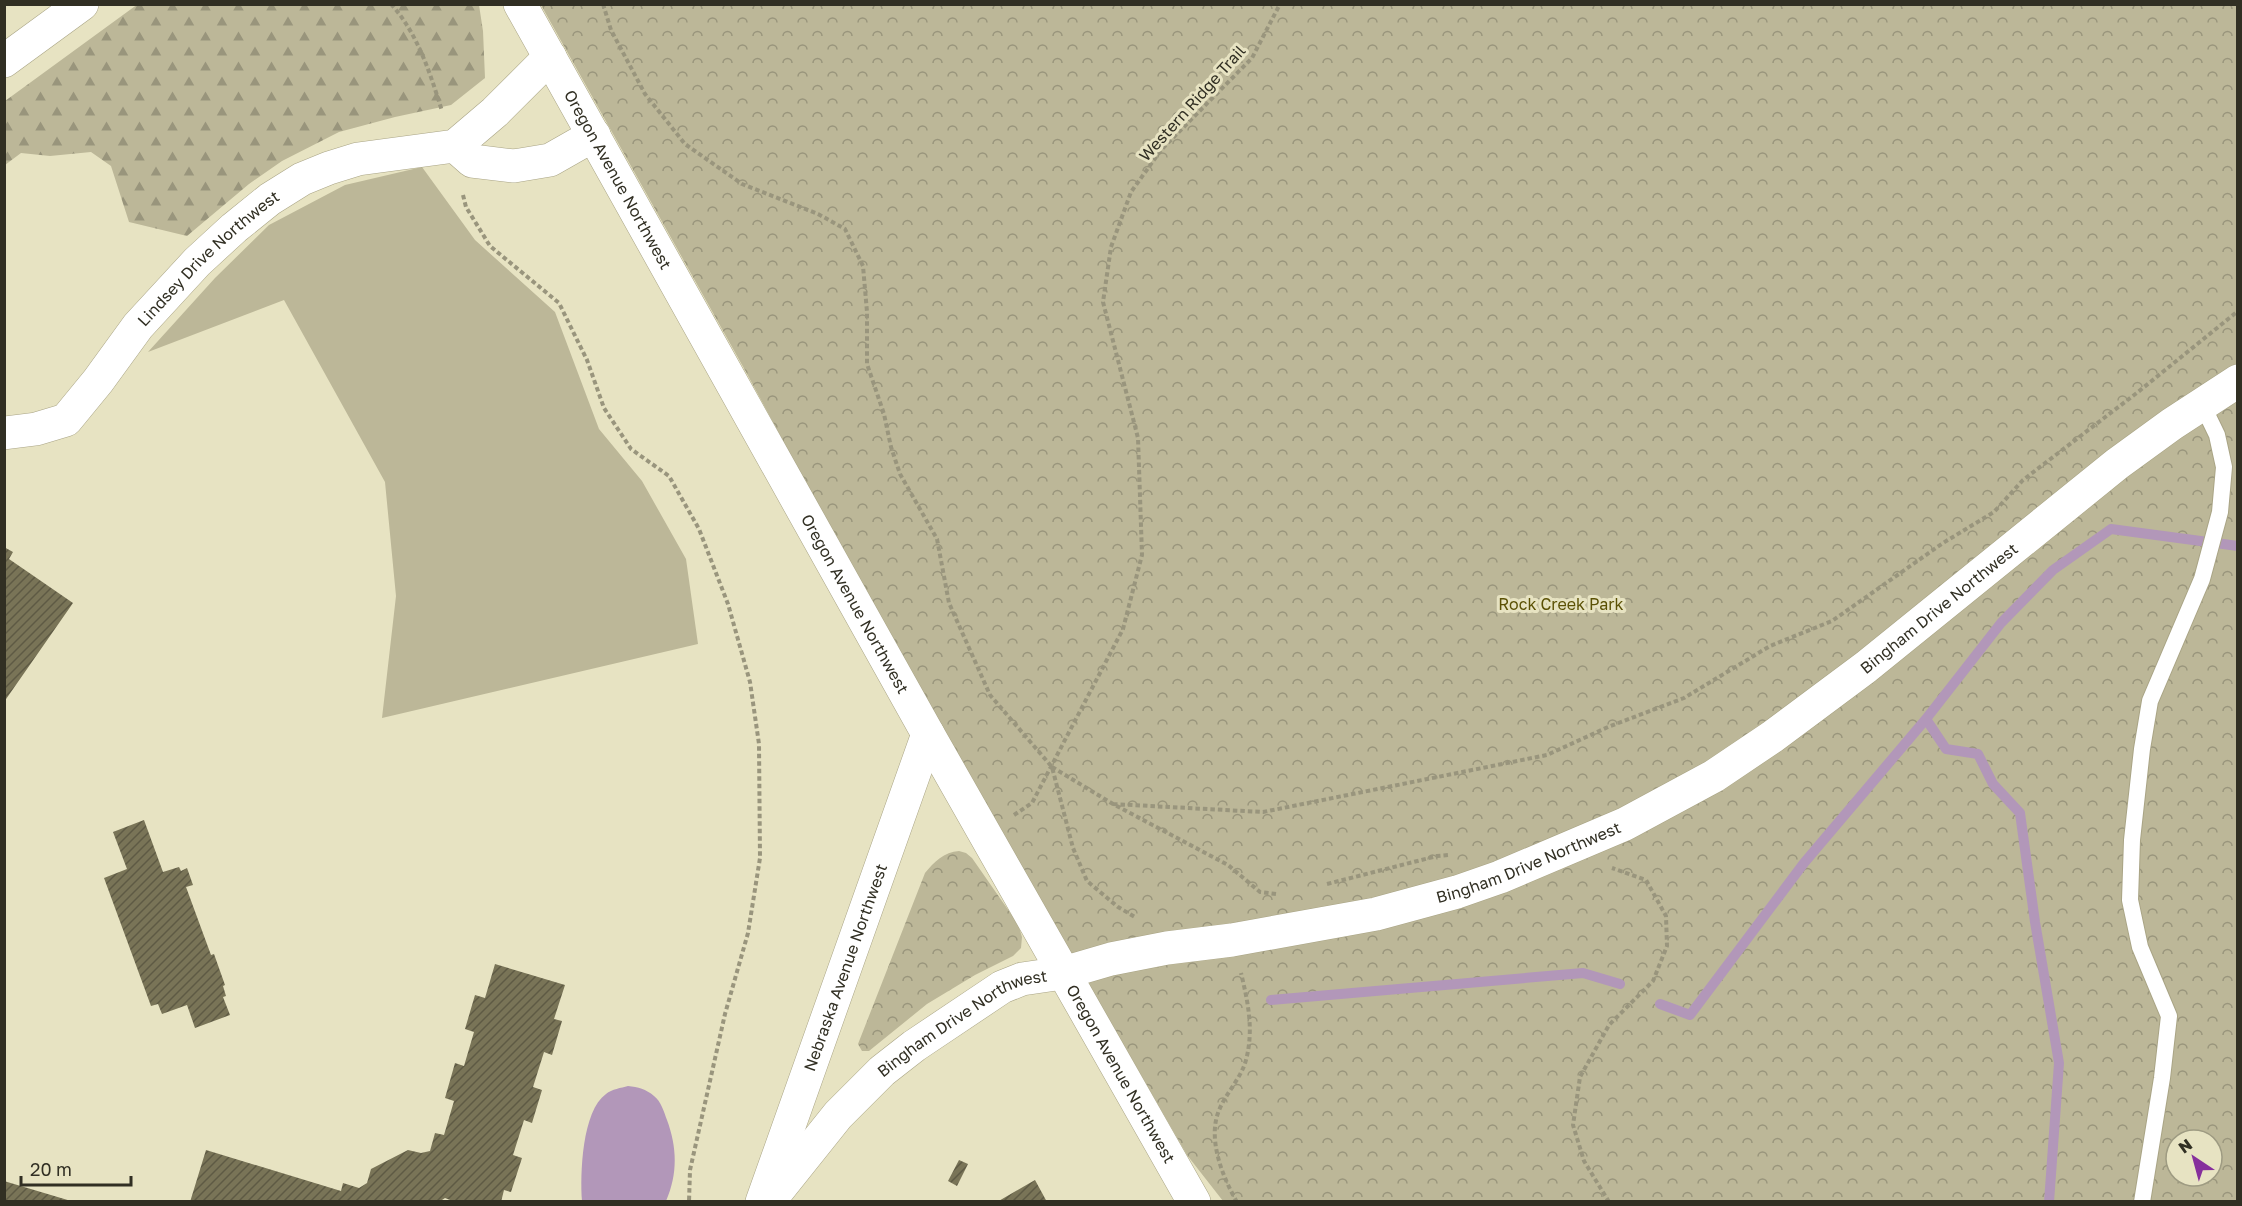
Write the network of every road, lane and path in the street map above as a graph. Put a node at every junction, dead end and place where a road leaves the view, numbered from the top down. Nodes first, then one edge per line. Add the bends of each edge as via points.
1 (82, 4) edge
2 (391, 4) edge
3 (520, 4) edge
4 (603, 4) edge
5 (1280, 4) edge
6 (550, 57) junction
7 (4, 61) edge
8 (450, 132) junction
9 (594, 135) junction
10 (460, 185) dead end
11 (2238, 311) edge
12 (2238, 381) edge
13 (2202, 404) junction
14 (4, 433) edge
15 (928, 734) junction
16 (1052, 767) junction
17 (1113, 804) dead end
18 (1009, 818) dead end
19 (1063, 973) junction
20 (689, 1202) edge
21 (762, 1202) edge
22 (769, 1202) edge
23 (1194, 1202) edge
24 (2142, 1202) edge

1 - 7 street
2 - 8 path via 426,60
3 - 6 street, Oregon Avenue Northwest
4 - 16 path via 611,30 645,94 685,144 742,183 845,229 863,266 867,363 900,474 937,538 949,603 990,695
5 - 16 path, Western Ridge Trail via 1252,58 1161,150 1131,192 1111,247 1103,302 1138,438 1142,555 1124,629
6 - 8 street via 495,112
6 - 9 street, Oregon Avenue Northwest
8 - 9 street via 472,161 514,166 550,160
8 - 14 street, Lindsey Drive Northwest via 302,179 270,199 234,228 138,326 66,420
9 - 15 street, Oregon Avenue Northwest
10 - 20 path via 466,207 490,246 559,303 587,360 604,408 631,449 669,476 699,529 728,604 750,682 759,744 760,858 748,933 725,1014 690,1170
11 - 17 path via 2023,480 1994,512 1832,621 1770,646 1684,698 1547,755 1263,812
12 - 13 street, Bingham Drive Northwest
13 - 19 street, Bingham Drive Northwest via 2117,464 1866,667 1772,737 1714,776 1625,824 1500,877 1376,914 1167,948
13 - 24 lane via 2217,435 2224,467 2220,512 2202,579 2150,701 2132,840 2130,900 2140,947 2169,1016
15 - 19 street, Oregon Avenue Northwest
15 - 21 street, Nebraska Avenue Northwest
16 - 18 path, Western Ridge Trail via 1032,803
19 - 22 street, Bingham Drive Northwest via 1022,978 1002,987 914,1046 882,1071 838,1115
19 - 23 street, Oregon Avenue Northwest

